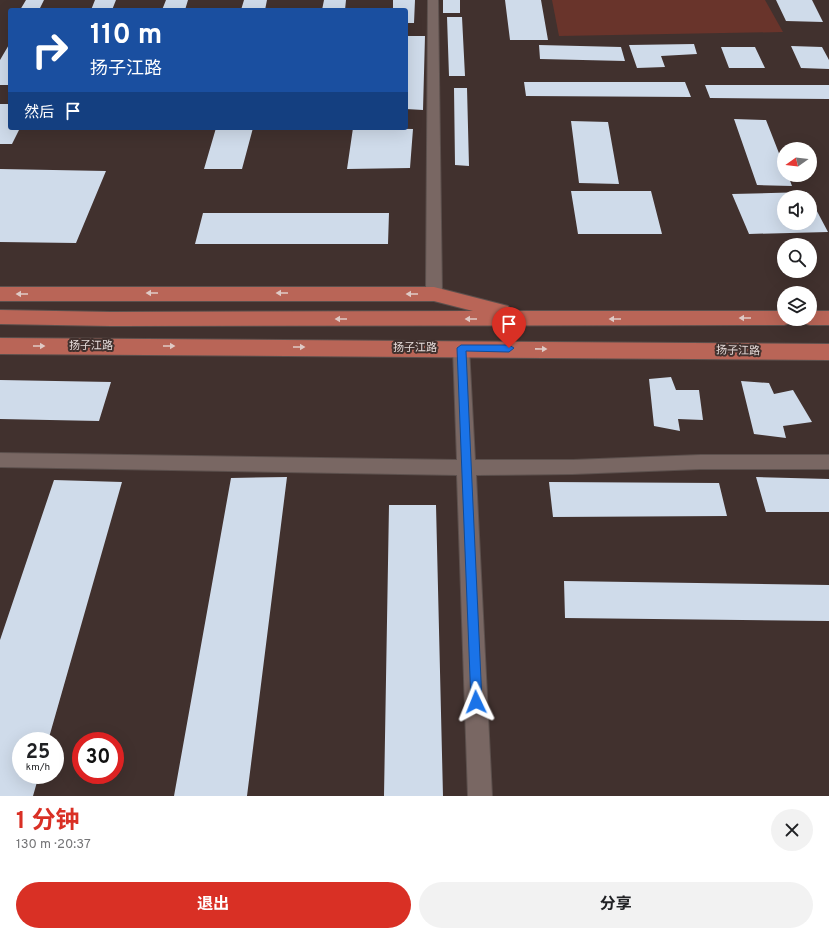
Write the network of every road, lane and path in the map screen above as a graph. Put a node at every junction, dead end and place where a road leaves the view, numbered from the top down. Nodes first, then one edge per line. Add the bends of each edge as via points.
1 (433, 0) edge
2 (0, 294) edge
3 (434, 294) junction
4 (0, 317) edge
5 (777, 318) edge
6 (817, 318) edge
7 (829, 318) edge
8 (532, 319) junction
9 (0, 346) edge
10 (461, 348) junction
11 (829, 352) edge
12 (0, 460) edge
13 (829, 462) edge
14 (467, 468) junction
15 (480, 796) edge

1 - 3 street
3 -> 2 main road
3 - 8 main road
8 -> 4 main road
5 -> 8 main road
6 - 7 main road
9 -> 10 main road, 扬子江路
10 -> 11 main road, 扬子江路
10 - 14 street
12 - 14 street
13 - 14 street via 700,462
14 - 15 street

